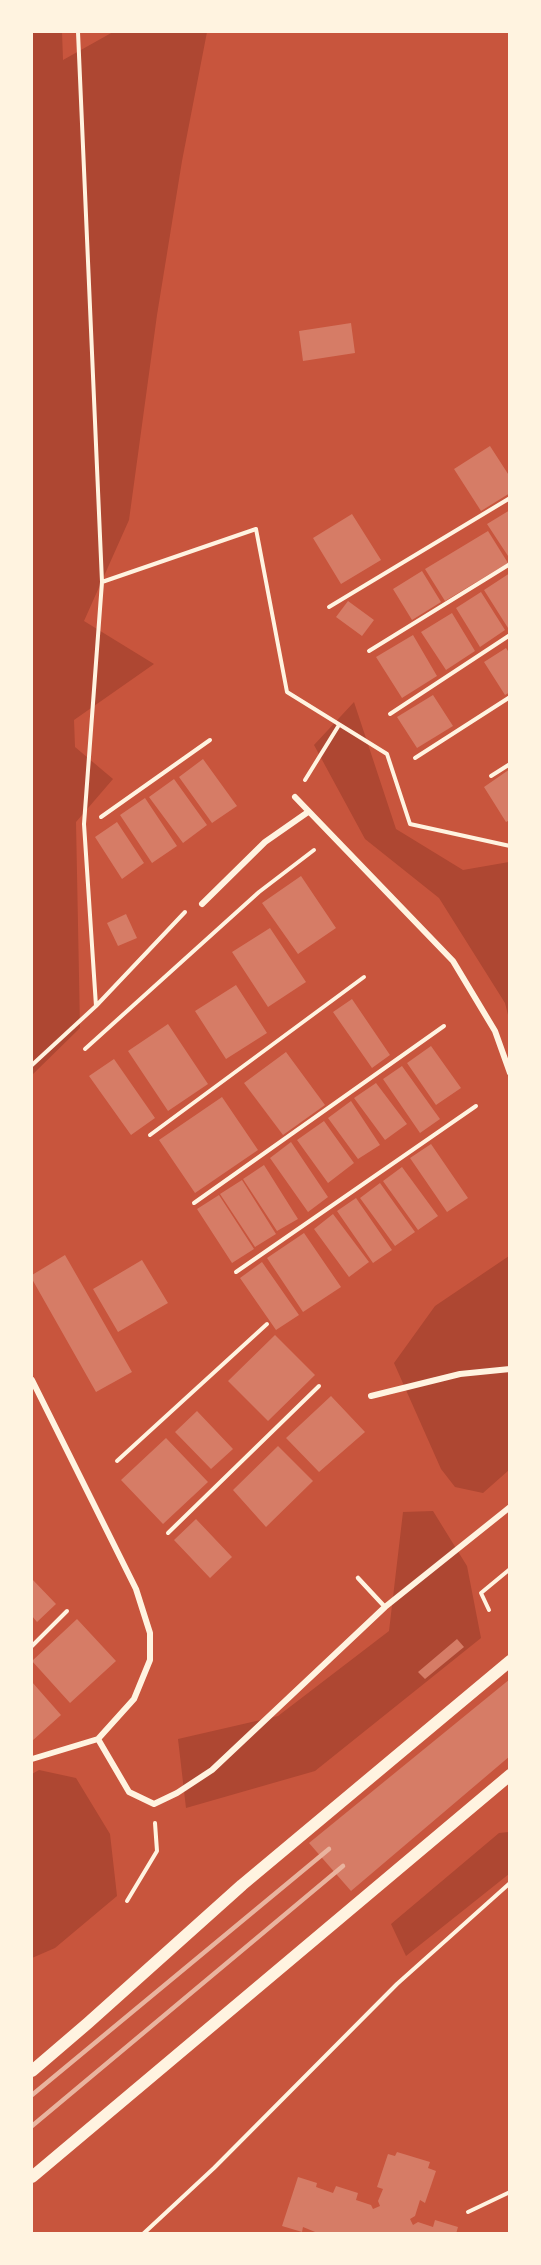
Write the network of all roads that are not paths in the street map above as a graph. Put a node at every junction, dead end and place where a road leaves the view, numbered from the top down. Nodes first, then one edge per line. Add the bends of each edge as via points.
1 (295, 797) dead end
2 (308, 812) junction
3 (202, 904) dead end
4 (510, 1074) edge
5 (510, 1369) edge
6 (32, 1380) edge
7 (371, 1396) dead end
8 (510, 1507) edge
9 (358, 1578) dead end
10 (385, 1607) junction
11 (510, 1661) edge
12 (98, 1739) junction
13 (32, 1760) edge
14 (510, 1775) edge
15 (32, 2071) edge
16 (32, 2177) edge

1 - 2 street
2 - 3 street via 265,842
2 - 4 street via 453,961 495,1031
5 - 7 street via 460,1374
6 - 12 street via 136,1589 150,1633 150,1660 134,1699
8 - 10 street
9 - 10 lane
10 - 12 street via 212,1770 154,1804 129,1792
11 - 15 main road via 242,1885
12 - 13 street
14 - 16 main road

